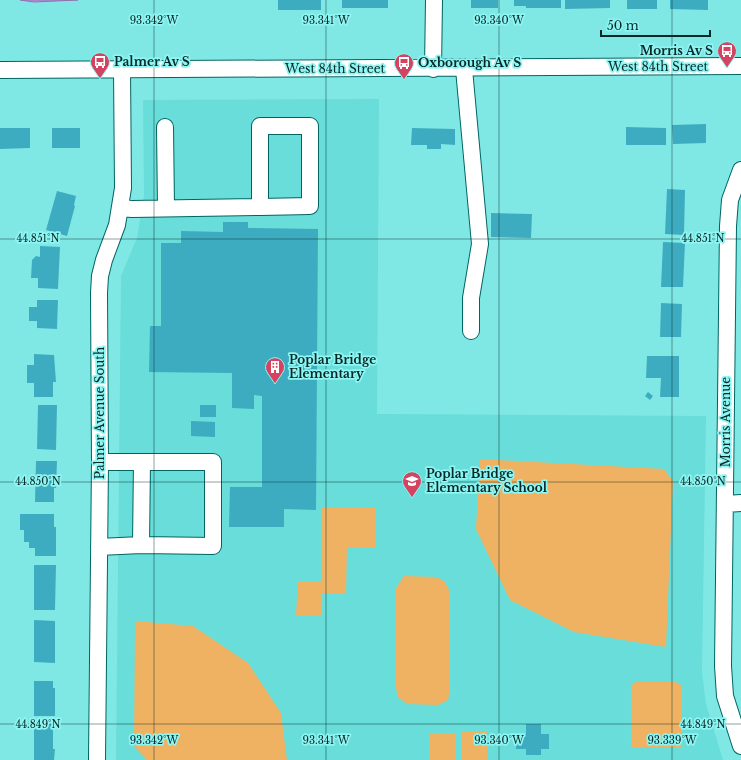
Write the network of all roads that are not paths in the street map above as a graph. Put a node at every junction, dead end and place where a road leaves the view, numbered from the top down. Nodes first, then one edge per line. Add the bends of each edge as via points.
1 (434, 0) edge
2 (741, 66) edge
3 (433, 68) junction
4 (464, 68) junction
5 (0, 70) edge
6 (122, 70) junction
7 (165, 126) dead end
8 (741, 170) edge
9 (260, 207) junction
10 (120, 208) junction
11 (166, 208) junction
12 (734, 290) edge
13 (471, 331) dead end
14 (100, 462) junction
15 (142, 462) junction
16 (733, 504) edge
17 (141, 545) junction
18 (99, 547) junction
19 (741, 746) edge
20 (97, 760) edge

1 - 3 street
2 - 4 street, West 84th Street
3 - 4 street, West 84th Street
3 - 6 street, West 84th Street
4 - 13 street via 480,244 471,298
5 - 6 street, West 84th Street
6 - 10 street, Palmer Avenue South via 123,188
7 - 11 street
8 - 12 street, Morris Avenue via 730,200 728,226
9 - 9 street via 260,126 310,126 310,206
9 - 11 street
10 - 11 street
10 - 14 street, Palmer Avenue South via 100,276
12 - 16 street, Morris Avenue
14 - 15 street
14 - 18 street, Palmer Avenue South
15 - 17 street
15 - 17 street via 213,462 213,546
16 - 19 street, Morris Avenue via 723,666 726,696
17 - 18 street
18 - 20 street, Palmer Avenue South

